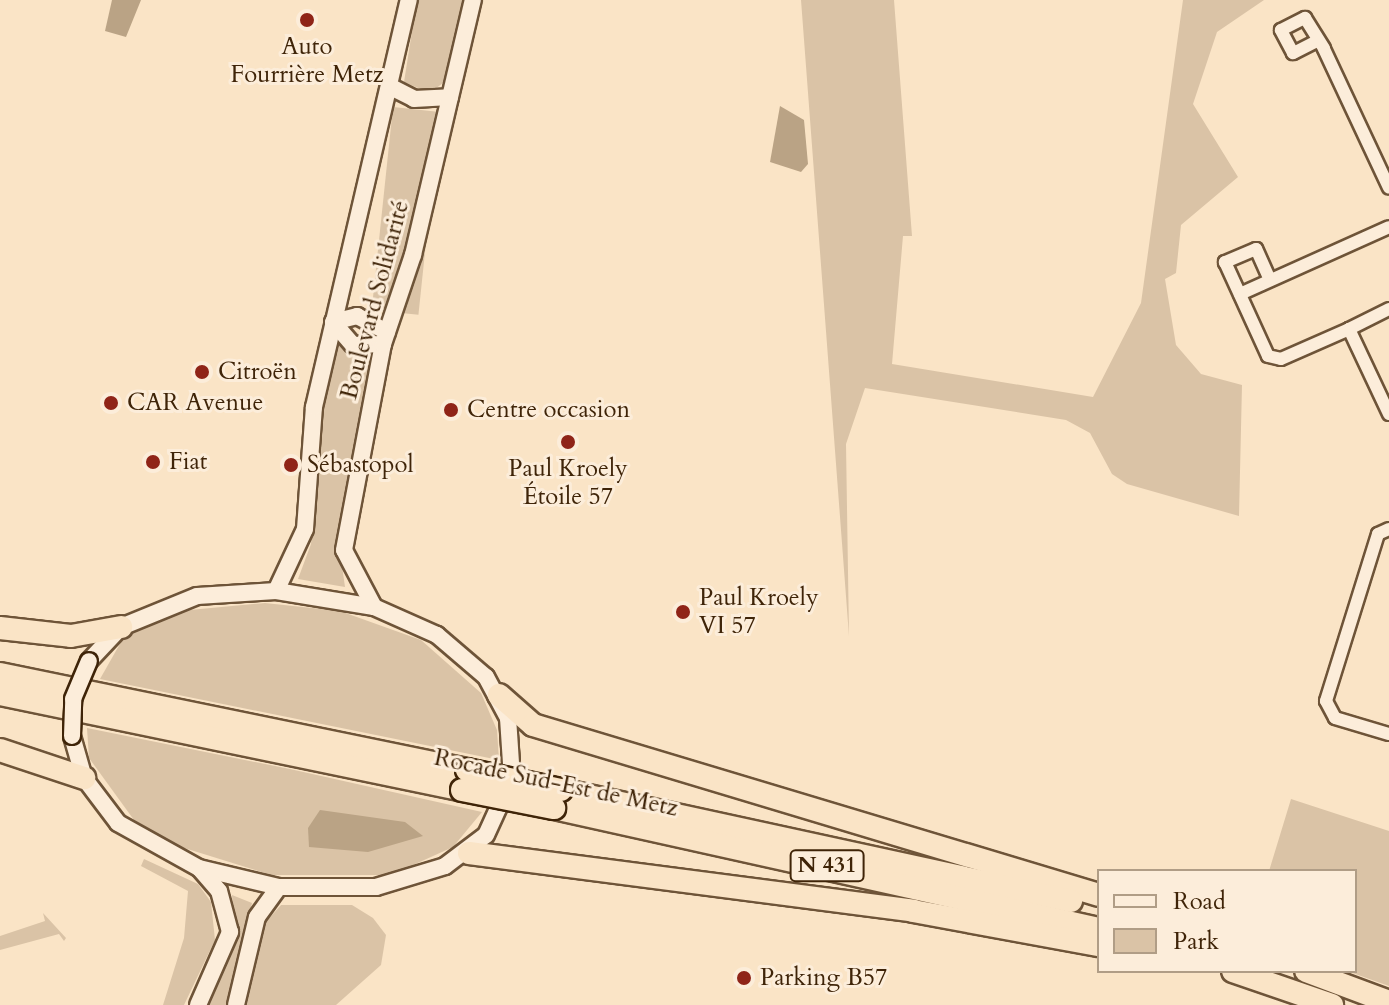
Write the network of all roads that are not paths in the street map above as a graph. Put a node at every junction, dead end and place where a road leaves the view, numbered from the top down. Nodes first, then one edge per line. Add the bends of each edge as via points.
1 (409, 0) edge
2 (473, 0) edge
3 (1317, 41) dead end
4 (389, 86) junction
5 (450, 97) junction
6 (1389, 188) edge
7 (1389, 227) edge
8 (1270, 280) junction
9 (1240, 294) junction
10 (1389, 309) edge
11 (333, 322) junction
12 (1349, 329) junction
13 (385, 338) junction
14 (1389, 414) edge
15 (1389, 529) edge
16 (276, 591) junction
17 (374, 607) junction
18 (121, 627) junction
19 (0, 628) edge
20 (0, 674) edge
21 (0, 694) edge
22 (499, 695) junction
23 (1389, 734) edge
24 (0, 750) edge
25 (84, 778) junction
26 (464, 780) junction
27 (558, 799) junction
28 (469, 853) junction
29 (199, 868) junction
30 (279, 887) junction
31 (1097, 894) edge
32 (1097, 908) edge
33 (1097, 929) edge
34 (1097, 945) edge
35 (1225, 973) edge
36 (1239, 973) edge
37 (1311, 973) edge
38 (1265, 982) junction
39 (1389, 1002) edge
40 (198, 1005) edge
41 (236, 1005) edge
42 (1332, 1005) edge

1 - 4 main road, Boulevard Solidarité
2 - 5 main road, Boulevard Solidarité
3 - 6 street
4 - 5 main road via 414,99
4 - 11 main road, Boulevard Solidarité
5 - 13 main road, Boulevard Solidarité via 413,255
7 - 8 street
8 - 9 street
8 - 9 street via 1256,249 1225,262
9 - 12 street via 1274,359
10 - 12 street
11 - 13 main road via 357,316
11 - 13 main road via 353,345
11 - 16 main road, Boulevard Solidarité via 312,418 305,529
12 - 14 street
13 - 17 main road, Boulevard Solidarité via 344,550
15 - 23 street via 1378,534 1326,701 1335,718
16 - 17 main road
16 - 18 main road via 197,596
17 - 22 main road via 454,647
18 - 19 highway via 71,636
18 - 25 main road, bridge via 89,661 73,699 72,736
20 - 26 highway, Rocade Sud-Est de Metz / N 431
21 - 26 highway, Rocade Sud-Est de Metz / N 431
22 - 28 main road via 513,737 512,778 498,817
22 - 31 highway via 533,725
24 - 25 highway
25 - 29 main road via 118,823
26 - 27 highway, Rocade Sud-Est de Metz / N 431, bridge
27 - 32 highway, Rocade Sud-Est de Metz / N 431
27 - 33 highway, Rocade Sud-Est de Metz / N 431
28 - 30 main road via 394,884
28 - 34 highway via 913,911
29 - 30 main road
29 - 40 main road via 219,891 230,932
30 - 41 main road via 257,917
35 - 38 highway
36 - 38 highway
37 - 39 highway
38 - 42 highway

